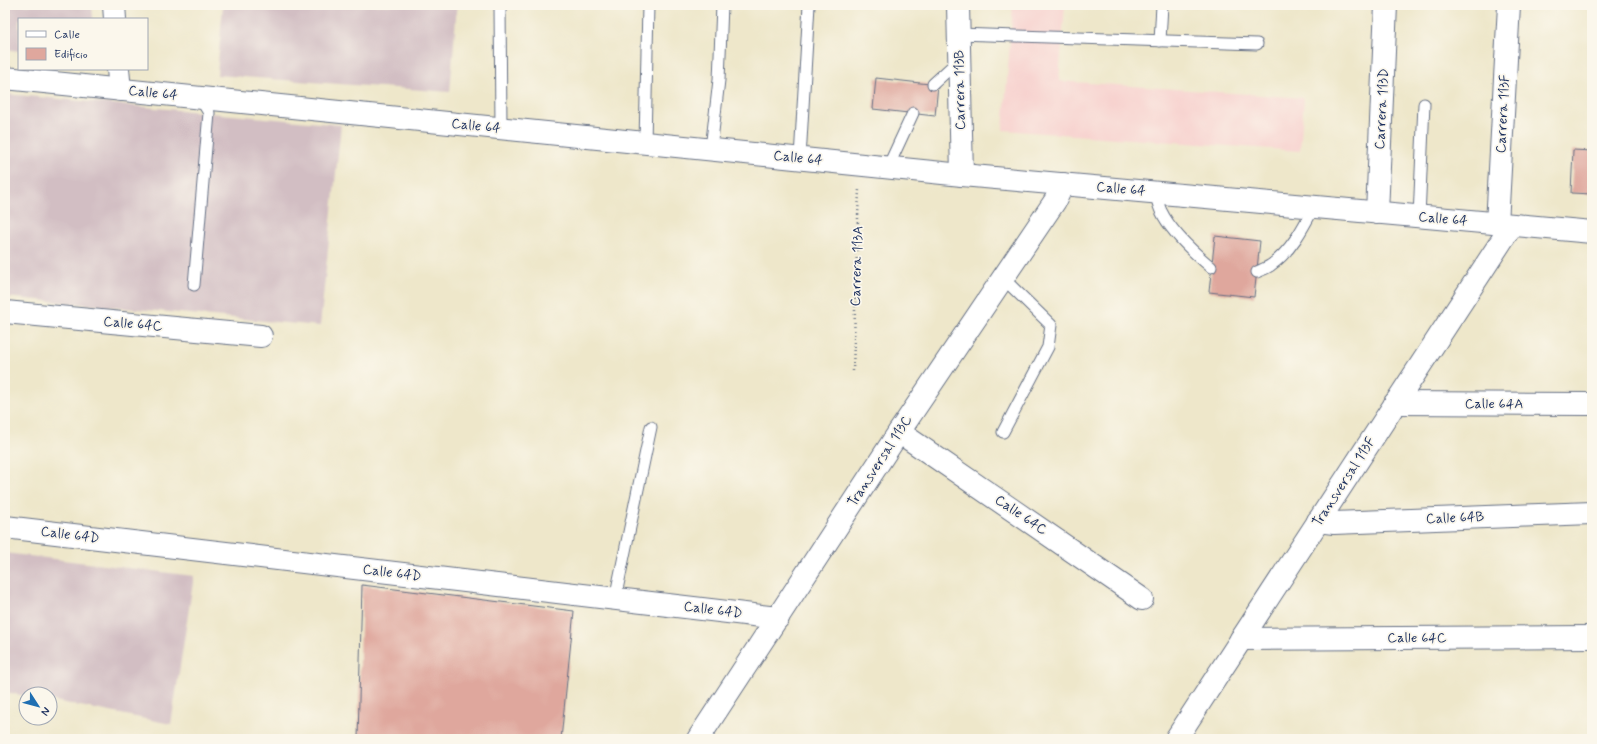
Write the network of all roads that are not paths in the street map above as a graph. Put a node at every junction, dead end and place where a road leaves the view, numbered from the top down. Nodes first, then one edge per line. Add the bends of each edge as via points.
1 (114, 5) edge
2 (500, 5) edge
3 (648, 5) edge
4 (722, 5) edge
5 (809, 5) edge
6 (958, 5) edge
7 (1162, 5) edge
8 (1386, 5) edge
9 (1509, 5) edge
10 (115, 18) edge
11 (959, 34) junction
12 (1160, 41) junction
13 (1257, 44) dead end
14 (960, 59) junction
15 (5, 78) edge
16 (119, 79) edge
17 (933, 84) dead end
18 (200, 98) junction
19 (1424, 104) dead end
20 (913, 114) dead end
21 (501, 128) junction
22 (644, 143) junction
23 (711, 149) junction
24 (800, 158) junction
25 (888, 167) junction
26 (962, 175) junction
27 (1063, 184) junction
28 (1155, 192) junction
29 (1314, 207) junction
30 (1377, 213) junction
31 (1419, 217) junction
32 (1504, 225) junction
33 (1592, 232) edge
34 (1211, 267) dead end
35 (1257, 272) dead end
36 (1003, 278) junction
37 (194, 285) dead end
38 (5, 312) edge
39 (262, 336) dead end
40 (1396, 403) junction
41 (1592, 404) edge
42 (652, 427) dead end
43 (899, 432) junction
44 (1003, 432) dead end
45 (1592, 513) edge
46 (1318, 521) junction
47 (5, 527) edge
48 (615, 599) junction
49 (1142, 599) dead end
50 (778, 618) junction
51 (1592, 637) edge
52 (1241, 639) junction
53 (698, 739) edge
54 (1176, 739) edge

1 - 10 street
2 - 21 lane
3 - 22 lane
4 - 23 lane via 719,80
5 - 24 lane
6 - 11 street, Carrera 113B
7 - 12 lane
8 - 30 street, Carrera 113D
9 - 32 street, Carrera 113F
11 - 12 lane
11 - 14 street, Carrera 113B
12 - 13 lane
14 - 17 lane
14 - 26 street, Carrera 113B
15 - 16 street, Calle 64
16 - 18 street, Calle 64
18 - 21 street, Calle 64
18 - 37 lane via 209,113
19 - 31 lane
20 - 25 lane
21 - 22 street, Calle 64
22 - 23 street, Calle 64
23 - 24 street, Calle 64
24 - 25 street, Calle 64
25 - 26 street, Calle 64
26 - 27 street, Calle 64
27 - 28 street, Calle 64
27 - 36 street, Transversal 113C
28 - 29 street, Calle 64
28 - 34 lane via 1160,210 1168,223
29 - 30 street, Calle 64
29 - 35 lane via 1289,248 1271,265
30 - 31 street, Calle 64
31 - 32 street, Calle 64
32 - 33 street, Calle 64
32 - 40 street, Transversal 113F
36 - 43 street, Transversal 113C
36 - 44 lane via 1051,325 1048,347
38 - 39 street, Calle 64C
40 - 41 street, Calle 64A
40 - 46 street, Transversal 113F
42 - 48 lane
43 - 49 street, Calle 64C
43 - 50 street, Transversal 113C
45 - 46 street, Calle 64B via 1334,523
46 - 52 street, Transversal 113F
47 - 48 street, Calle 64D
48 - 50 street, Calle 64D
50 - 53 street, Transversal 113C
51 - 52 street, Calle 64C
52 - 54 street, Transversal 113F

